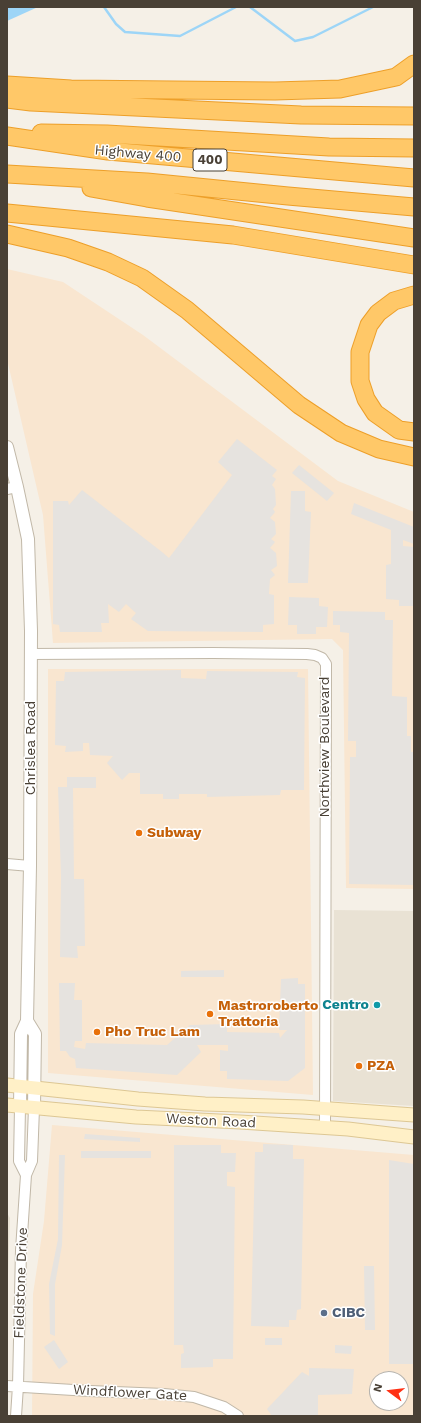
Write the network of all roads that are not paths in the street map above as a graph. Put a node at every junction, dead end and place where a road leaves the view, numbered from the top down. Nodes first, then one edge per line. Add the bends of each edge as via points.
1 (414, 64) edge
2 (7, 85) edge
3 (7, 99) edge
4 (414, 116) edge
5 (7, 133) edge
6 (7, 136) edge
7 (414, 148) edge
8 (7, 174) edge
9 (30, 176) junction
10 (414, 178) edge
11 (414, 207) edge
12 (7, 213) edge
13 (7, 234) edge
14 (414, 238) edge
15 (414, 265) edge
16 (414, 295) edge
17 (414, 432) edge
18 (7, 448) edge
19 (414, 457) edge
20 (12, 488) edge
21 (31, 654) junction
22 (7, 864) edge
23 (30, 866) junction
24 (27, 1021) junction
25 (13, 1086) edge
26 (34, 1088) junction
27 (13, 1106) edge
28 (34, 1108) junction
29 (325, 1108) junction
30 (414, 1115) edge
31 (325, 1128) junction
32 (414, 1137) edge
33 (26, 1175) junction
34 (7, 1386) edge
35 (18, 1386) junction
36 (16, 1416) edge
37 (238, 1416) edge

1 - 2 highway via 396,77 340,89 237,91 71,89
3 - 4 highway via 301,115
5 - 7 highway via 101,134 329,147
6 - 10 highway, Highway 400 / 400 via 108,151
8 - 9 highway, Highway 400 / 400
9 - 11 highway, Highway 400 / 400 via 147,182
9 - 14 highway via 147,198
12 - 15 highway via 233,235
13 - 19 highway via 68,248 108,262 142,278 187,310 299,405 341,433 379,449
16 - 17 highway via 394,300 369,325 360,352 360,381 366,399 375,413 399,430
18 - 20 street, Chrislea Road
20 - 21 street, Chrislea Road via 28,539
21 - 23 street, Chrislea Road
21 - 29 street, Northview Boulevard via 307,654 322,658 326,664
22 - 23 street
23 - 24 street, Chrislea Road
24 - 25 street, Chrislea Road via 21,1034
24 - 26 street, Chrislea Road via 35,1034
25 - 26 main road, Weston Road
25 - 27 street, Fieldstone Drive
26 - 28 street, Fieldstone Drive
26 - 29 main road, Weston Road via 205,1104
27 - 28 main road, Weston Road
27 - 33 street, Fieldstone Drive via 19,1161
28 - 31 main road, Weston Road
28 - 33 street, Fieldstone Drive via 32,1161
29 - 30 main road, Weston Road
29 - 31 street, Northview Boulevard
31 - 32 main road, Weston Road
33 - 35 street, Fieldstone Drive via 21,1250
34 - 35 street, Windflower Gate
35 - 36 street, Fieldstone Drive
35 - 37 street, Windflower Gate via 194,1397 224,1407

